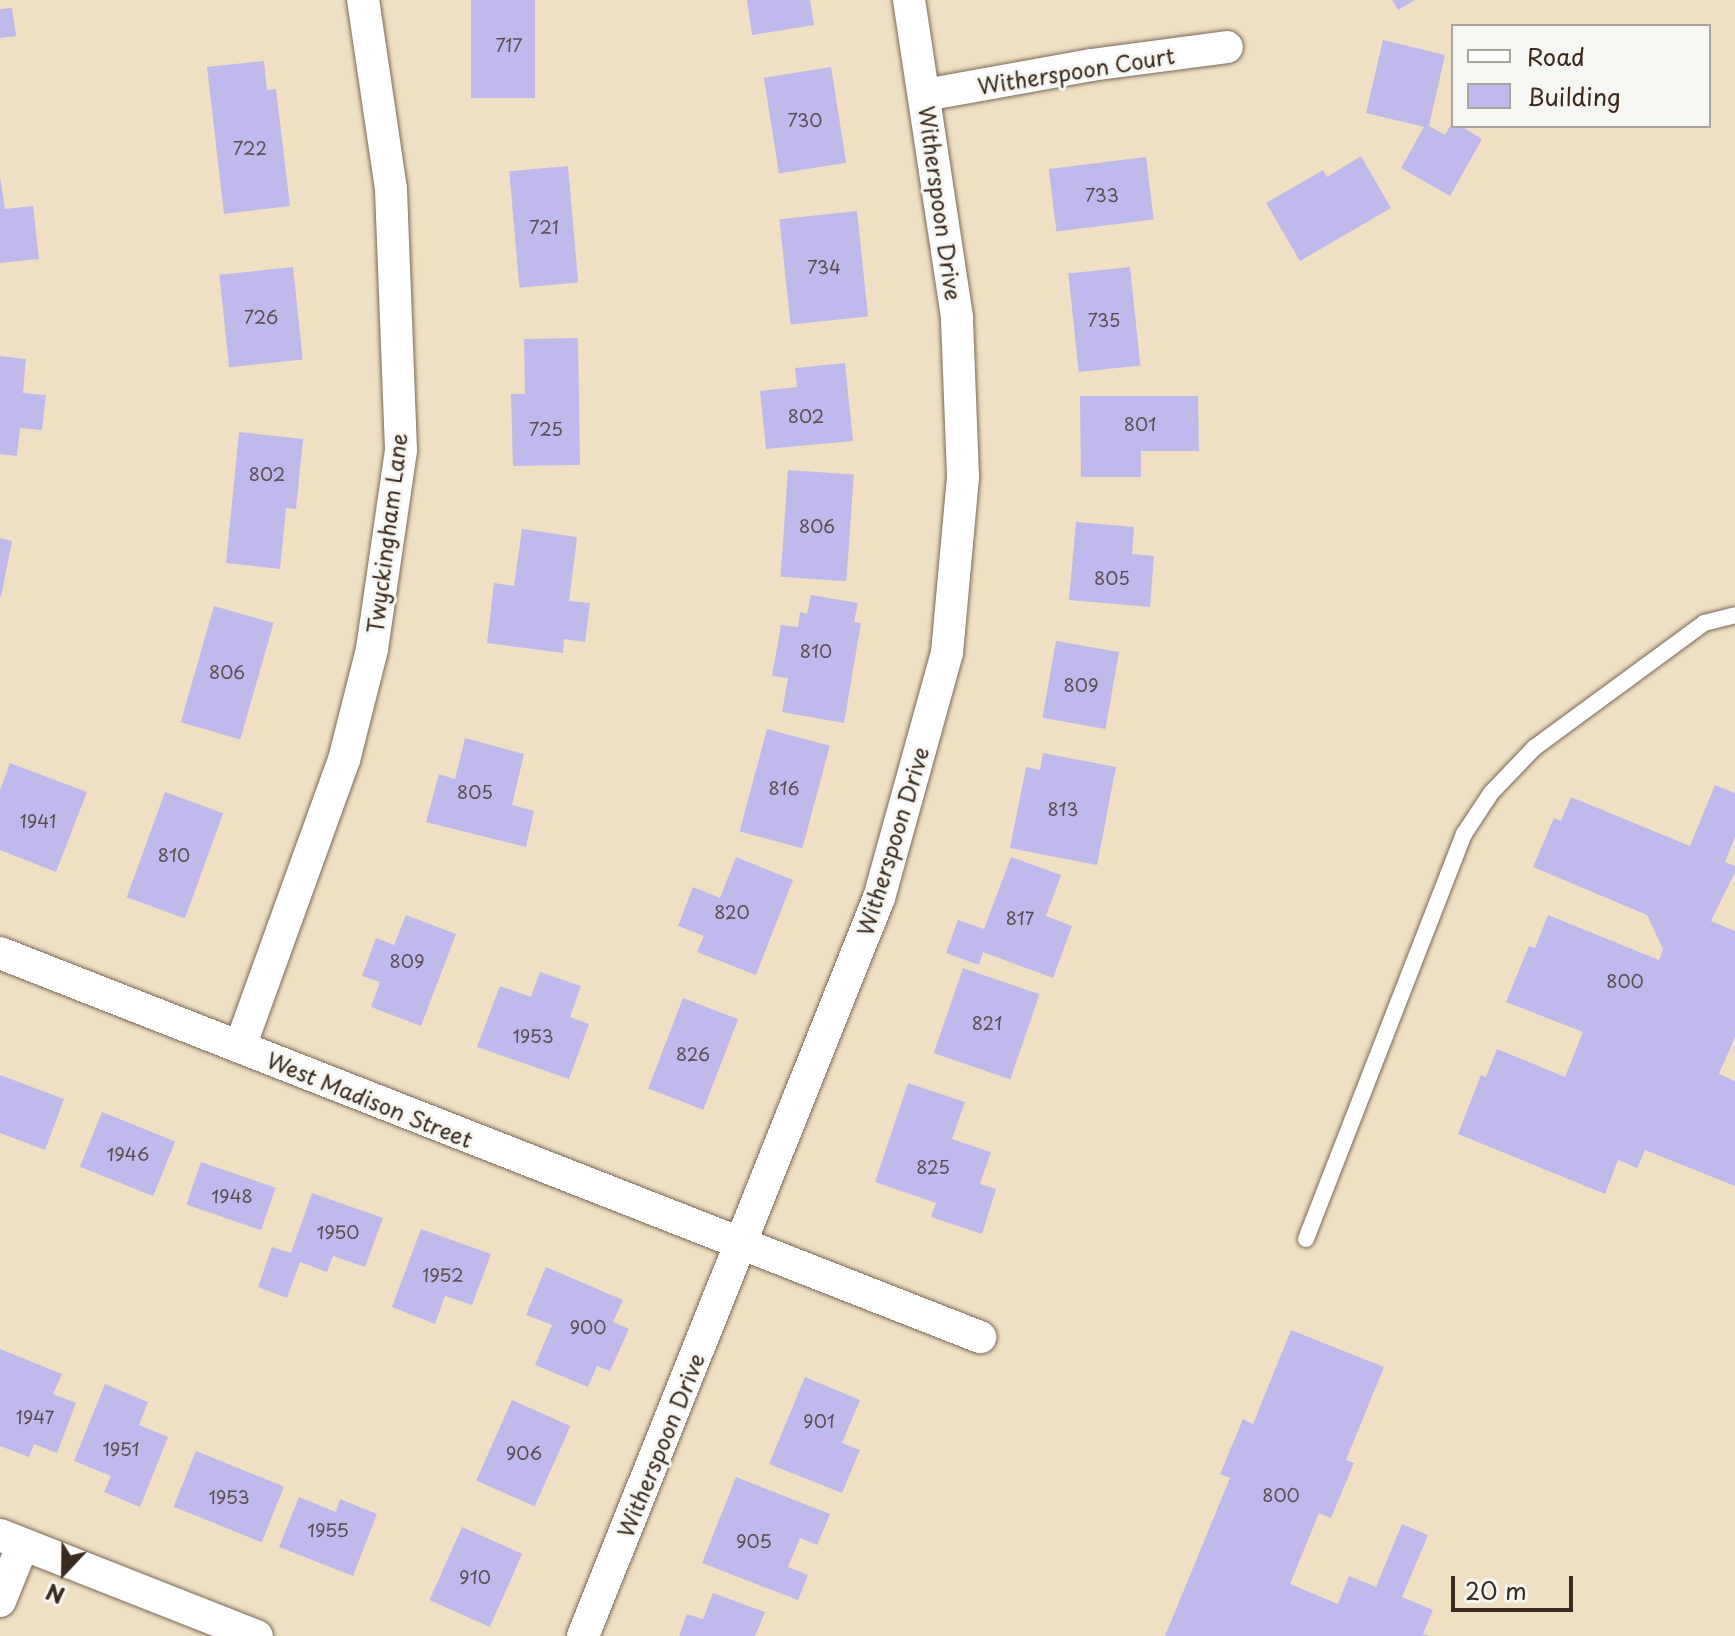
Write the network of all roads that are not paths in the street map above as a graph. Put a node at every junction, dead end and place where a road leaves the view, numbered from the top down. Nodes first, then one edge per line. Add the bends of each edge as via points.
1 (363, 0) edge
2 (909, 0) edge
3 (1227, 47) dead end
4 (925, 95) junction
5 (1735, 615) edge
6 (0, 953) edge
7 (240, 1047) junction
8 (1306, 1239) dead end
9 (741, 1245) junction
10 (980, 1337) dead end
11 (12, 1540) edge
12 (0, 1601) edge
13 (257, 1636) edge
14 (583, 1636) edge

1 - 7 street, Twyckingham Lane via 391,189 401,450 372,649 344,760
2 - 4 street, Witherspoon Drive
3 - 4 street, Witherspoon Court
4 - 9 street, Witherspoon Drive via 957,317 963,476 947,653 879,898
5 - 8 lane via 1704,623 1534,748 1491,793 1464,834
6 - 7 street, West Madison Street
7 - 9 street, West Madison Street
9 - 10 street, West Madison Street
9 - 14 street, Witherspoon Drive
11 - 12 street
11 - 13 street

